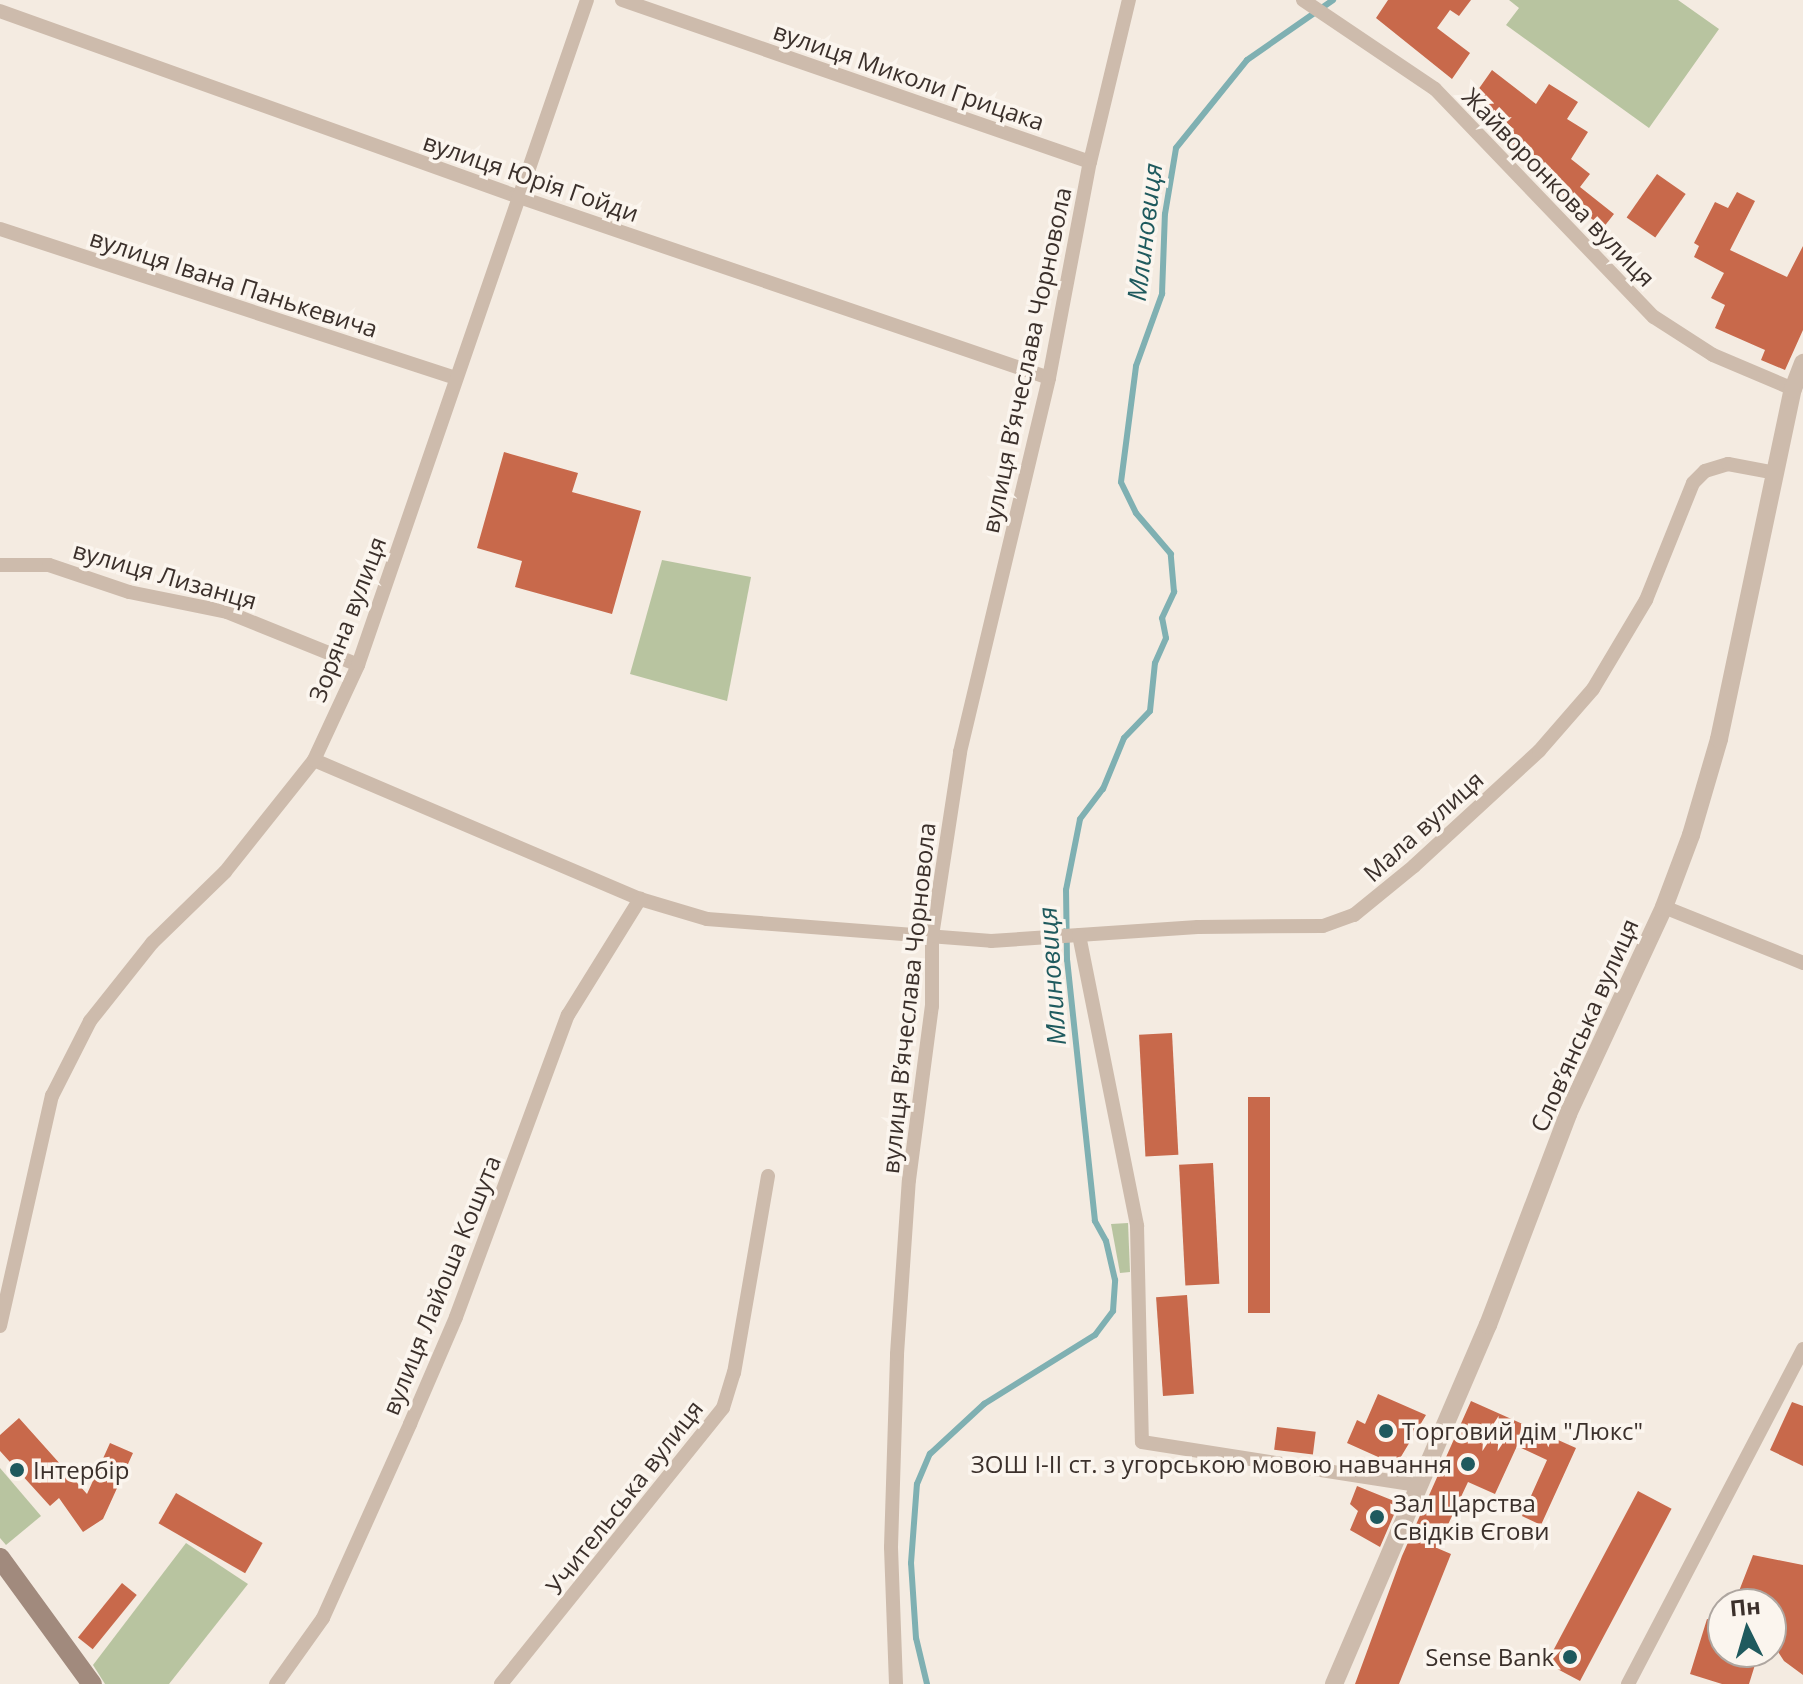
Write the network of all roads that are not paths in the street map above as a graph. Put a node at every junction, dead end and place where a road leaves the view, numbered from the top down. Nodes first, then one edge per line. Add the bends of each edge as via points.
1 (587, 0) edge
2 (622, 0) edge
3 (1129, 0) edge
4 (1307, 1) edge
5 (0, 11) edge
6 (1090, 162) junction
7 (516, 196) junction
8 (0, 229) edge
9 (1803, 363) edge
10 (455, 378) junction
11 (1049, 378) junction
12 (1793, 389) junction
13 (1775, 473) junction
14 (0, 565) edge
15 (358, 665) junction
16 (314, 760) junction
17 (640, 899) junction
18 (1664, 907) junction
19 (1079, 935) junction
20 (932, 936) junction
21 (1803, 963) edge
22 (768, 1176) dead end
23 (0, 1326) edge
24 (1803, 1349) edge
25 (1416, 1485) junction
26 (0, 1558) edge
27 (92, 1684) edge
28 (276, 1684) edge
29 (501, 1684) edge
30 (896, 1684) edge
31 (1334, 1684) edge
32 (1628, 1684) edge

1 - 7 street, Зоряна вулиця
2 - 6 street, вулиця Миколи Грицака
3 - 6 street, вулиця Вʼячеслава Чорновола
4 - 12 street, Жайворонкова вулиця via 1435,89 1654,317 1713,355
5 - 7 street, вулиця Юрія Гойди
6 - 11 street, вулиця Вʼячеслава Чорновола
7 - 10 street, Зоряна вулиця
7 - 11 street, вулиця Юрія Гойди
8 - 10 street, вулиця Івана Панькевича
9 - 12 street, Словʼянська вулиця
10 - 15 street, Зоряна вулиця
11 - 20 street, вулиця Вʼячеслава Чорновола via 960,752
12 - 13 street, Словʼянська вулиця
13 - 18 street, Словʼянська вулиця via 1719,739
13 - 19 street, Мала вулиця via 1728,464 1713,466 1693,483 1646,600 1593,689 1539,751 1354,915 1323,926
14 - 15 street, вулиця Лизанця via 49,565 129,592 227,612
15 - 16 street, Зоряна вулиця
16 - 17 street, Мала вулиця
16 - 23 street, Зоряна вулиця via 225,872 152,943 90,1021 52,1096
17 - 20 street, Мала вулиця via 707,919
17 - 28 street, вулиця Лайоша Кошута via 568,1015 456,1317 410,1424 323,1618
18 - 21 street
18 - 25 street, Словʼянська вулиця via 1568,1114 1488,1325
19 - 20 street, Мала вулиця via 991,941
19 - 25 street via 1137,1226 1142,1442
20 - 30 street, вулиця Вʼячеслава Чорновола via 932,1006 909,1180 897,1354 891,1547
22 - 29 street, Учительська вулиця via 734,1373 723,1408
24 - 32 street
25 - 31 street, Словʼянська вулиця
26 - 27 main road

